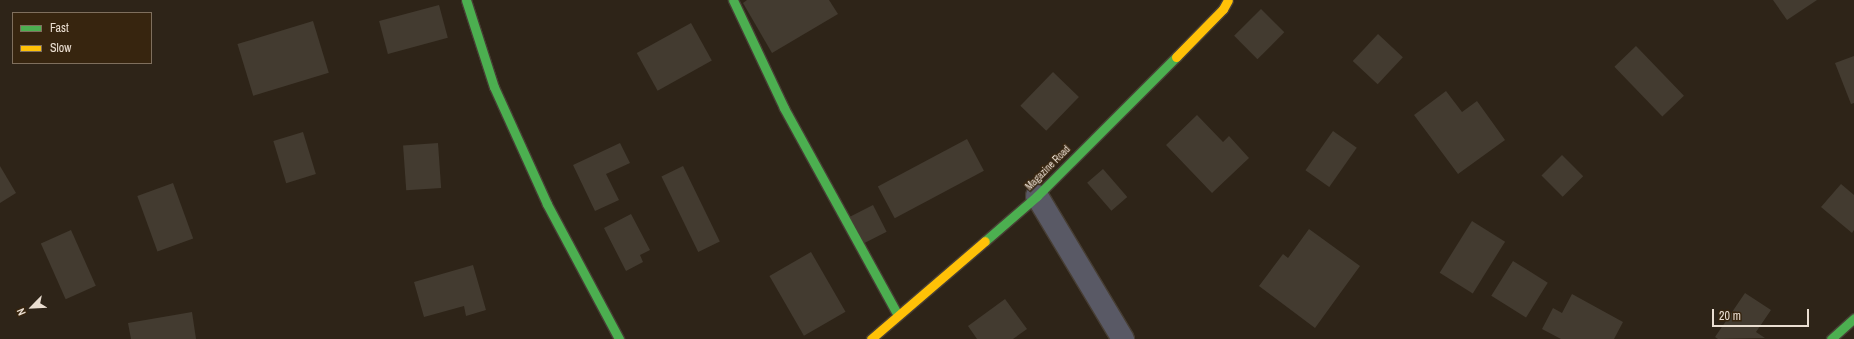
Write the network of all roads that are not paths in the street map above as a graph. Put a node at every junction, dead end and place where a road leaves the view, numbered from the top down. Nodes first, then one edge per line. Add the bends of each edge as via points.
1 (466, 0) edge
2 (733, 0) edge
3 (1228, 0) edge
4 (1037, 196) junction
5 (898, 315) junction
6 (1854, 318) edge
7 (619, 339) edge
8 (871, 339) edge
9 (1123, 339) edge
10 (1830, 339) edge

1 - 7 street via 497,94 547,204
2 - 5 street via 784,108
3 - 4 street, Magazine Road via 1223,9
4 - 5 street, Magazine Road
4 - 9 street
5 - 8 street, Magazine Road
6 - 10 street

